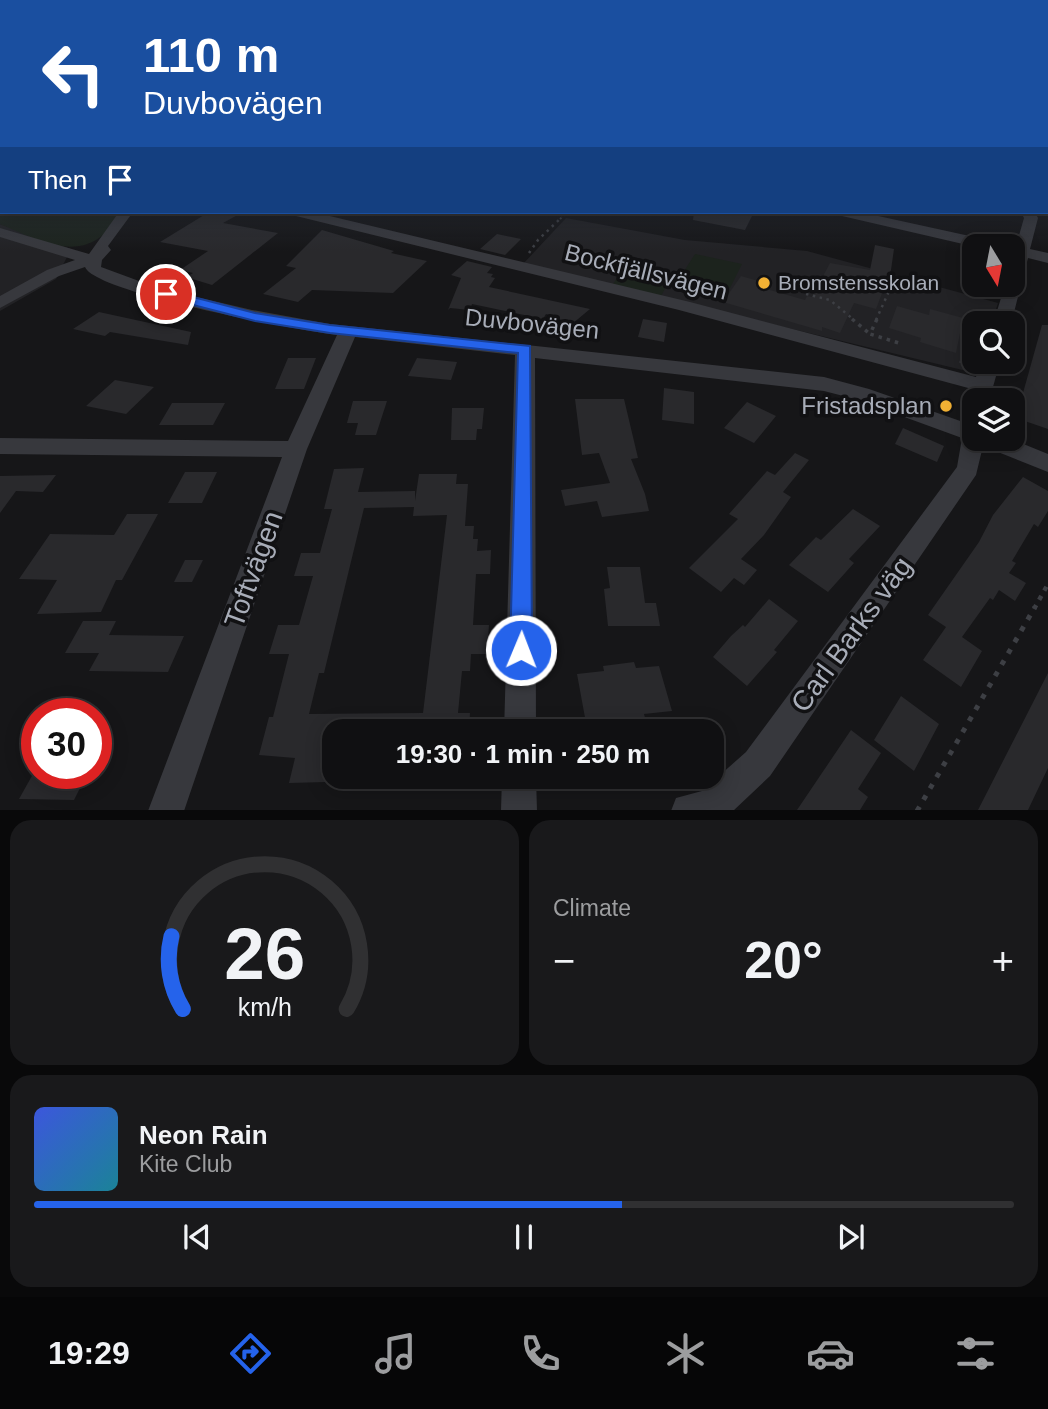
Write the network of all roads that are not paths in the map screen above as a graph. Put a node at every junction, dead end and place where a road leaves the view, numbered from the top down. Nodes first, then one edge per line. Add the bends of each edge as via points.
1 (124, 214) edge
2 (139, 214) edge
3 (305, 214) edge
4 (851, 214) edge
5 (1029, 214) edge
6 (0, 232) edge
7 (1024, 234) edge
8 (962, 239) edge
9 (1026, 253) edge
10 (87, 258) junction
11 (1048, 258) edge
12 (0, 303) edge
13 (348, 331) junction
14 (525, 349) junction
15 (985, 380) edge
16 (962, 428) edge
17 (0, 446) edge
18 (296, 449) junction
19 (973, 451) edge
20 (1020, 451) edge
21 (1048, 463) edge
22 (520, 719) edge
23 (519, 789) edge
24 (166, 810) edge
25 (519, 810) edge
26 (690, 810) edge

1 - 10 street
2 - 10 street
3 - 15 street, Bockfjällsvägen
4 - 8 street
5 - 7 street
6 - 10 street
9 - 11 street
10 - 12 street
10 - 13 street, Duvbovägen via 93,269 131,285 255,317
13 - 14 street, Duvbovägen
13 - 18 street, Toftvägen
14 - 16 street, Duvbovägen via 824,384
14 - 22 street
17 - 18 street
18 - 24 street, Toftvägen
19 - 26 street, Carl Barks väg via 968,470 758,764 710,808
20 - 21 street, Duvbovägen
23 - 25 street

